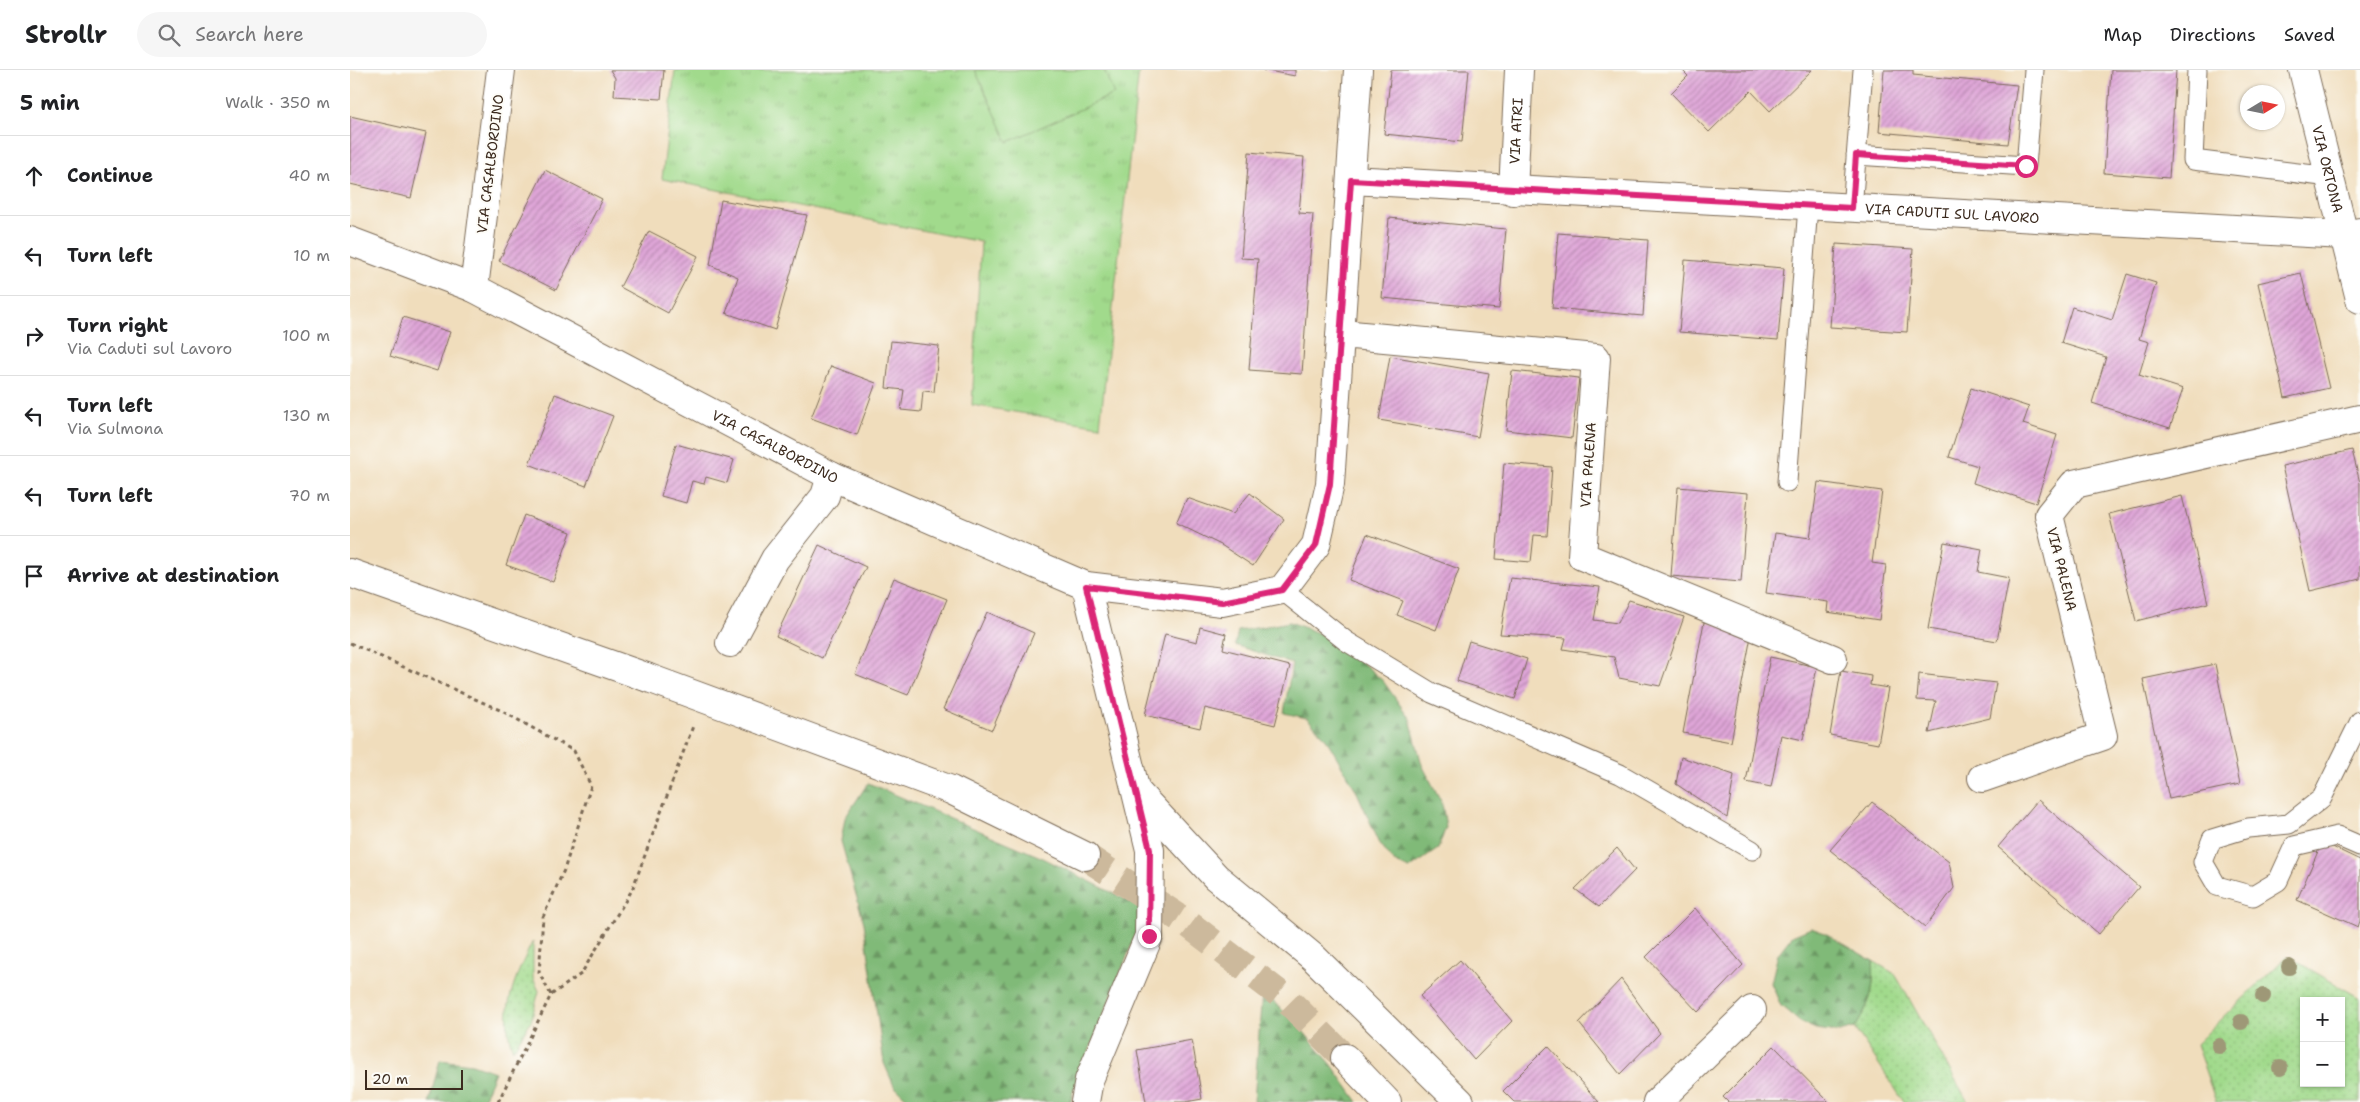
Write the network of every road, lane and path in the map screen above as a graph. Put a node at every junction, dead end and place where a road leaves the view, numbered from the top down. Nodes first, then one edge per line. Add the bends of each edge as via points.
1 (501, 70) edge
2 (1358, 70) edge
3 (1519, 70) edge
4 (1863, 70) edge
5 (2034, 70) edge
6 (2197, 70) edge
7 (2303, 70) edge
8 (1856, 155) junction
9 (2330, 177) junction
10 (1351, 180) junction
11 (1513, 191) junction
12 (1808, 206) junction
13 (1852, 208) junction
14 (2352, 234) edge
15 (350, 241) edge
16 (474, 288) junction
17 (2360, 299) edge
18 (1342, 334) junction
19 (2360, 419) edge
20 (831, 476) junction
21 (1787, 482) dead end
22 (350, 574) edge
23 (1086, 586) junction
24 (1282, 590) junction
25 (350, 643) edge
26 (730, 643) dead end
27 (1833, 659) dead end
28 (695, 720) dead end
29 (2360, 721) edge
30 (1982, 778) dead end
31 (1135, 791) junction
32 (2360, 846) edge
33 (1752, 850) dead end
34 (1085, 856) tunnel mouth
35 (551, 995) junction
36 (1752, 1010) dead end
37 (1345, 1058) tunnel mouth
38 (498, 1102) edge
39 (1085, 1102) edge
40 (1387, 1102) edge
41 (1460, 1102) edge
42 (1657, 1102) edge

1 - 16 main road, VIA CASALBORDINO
2 - 10 main road
3 - 11 main road, VIA ATRI
4 - 8 lane
5 - 8 lane via 2026,166
6 - 9 lane via 2192,160
7 - 9 main road, VIA ORTONA
8 - 13 lane
9 - 14 main road, VIA ORTONA
10 - 11 main road, VIA CADUTI SUL LAVORO
10 - 18 main road
11 - 12 main road, VIA CADUTI SUL LAVORO
12 - 13 main road, VIA CADUTI SUL LAVORO
12 - 21 lane
13 - 14 main road, VIA CADUTI SUL LAVORO
14 - 17 main road, VIA ORTONA
15 - 16 main road, VIA CASALBORDINO
16 - 20 main road, VIA CASALBORDINO
18 - 24 main road via 1328,493 1316,545
18 - 27 main road, VIA PALENA via 1596,358 1582,556
19 - 30 main road, VIA PALENA via 2074,484 2049,515 2103,736
20 - 23 main road, VIA CASALBORDINO
20 - 26 main road via 824,496 775,559
22 - 34 main road, bridge via 646,677 951,790
23 - 24 main road, VIA CASALBORDINO via 1222,602
23 - 31 main road
24 - 33 lane via 1346,640 1432,693 1620,774
25 - 35 path via 502,711 574,751 591,786 564,870 543,917 539,973
28 - 35 path via 632,890 581,974
29 - 32 lane via 2322,798 2289,824 2248,828 2212,838 2203,862 2217,886 2253,896 2278,881 2294,846 2336,836
31 - 39 main road via 1150,850 1149,936 1089,1080
31 - 41 main road via 1216,877 1314,958
35 - 38 path
36 - 42 main road
37 - 40 main road

